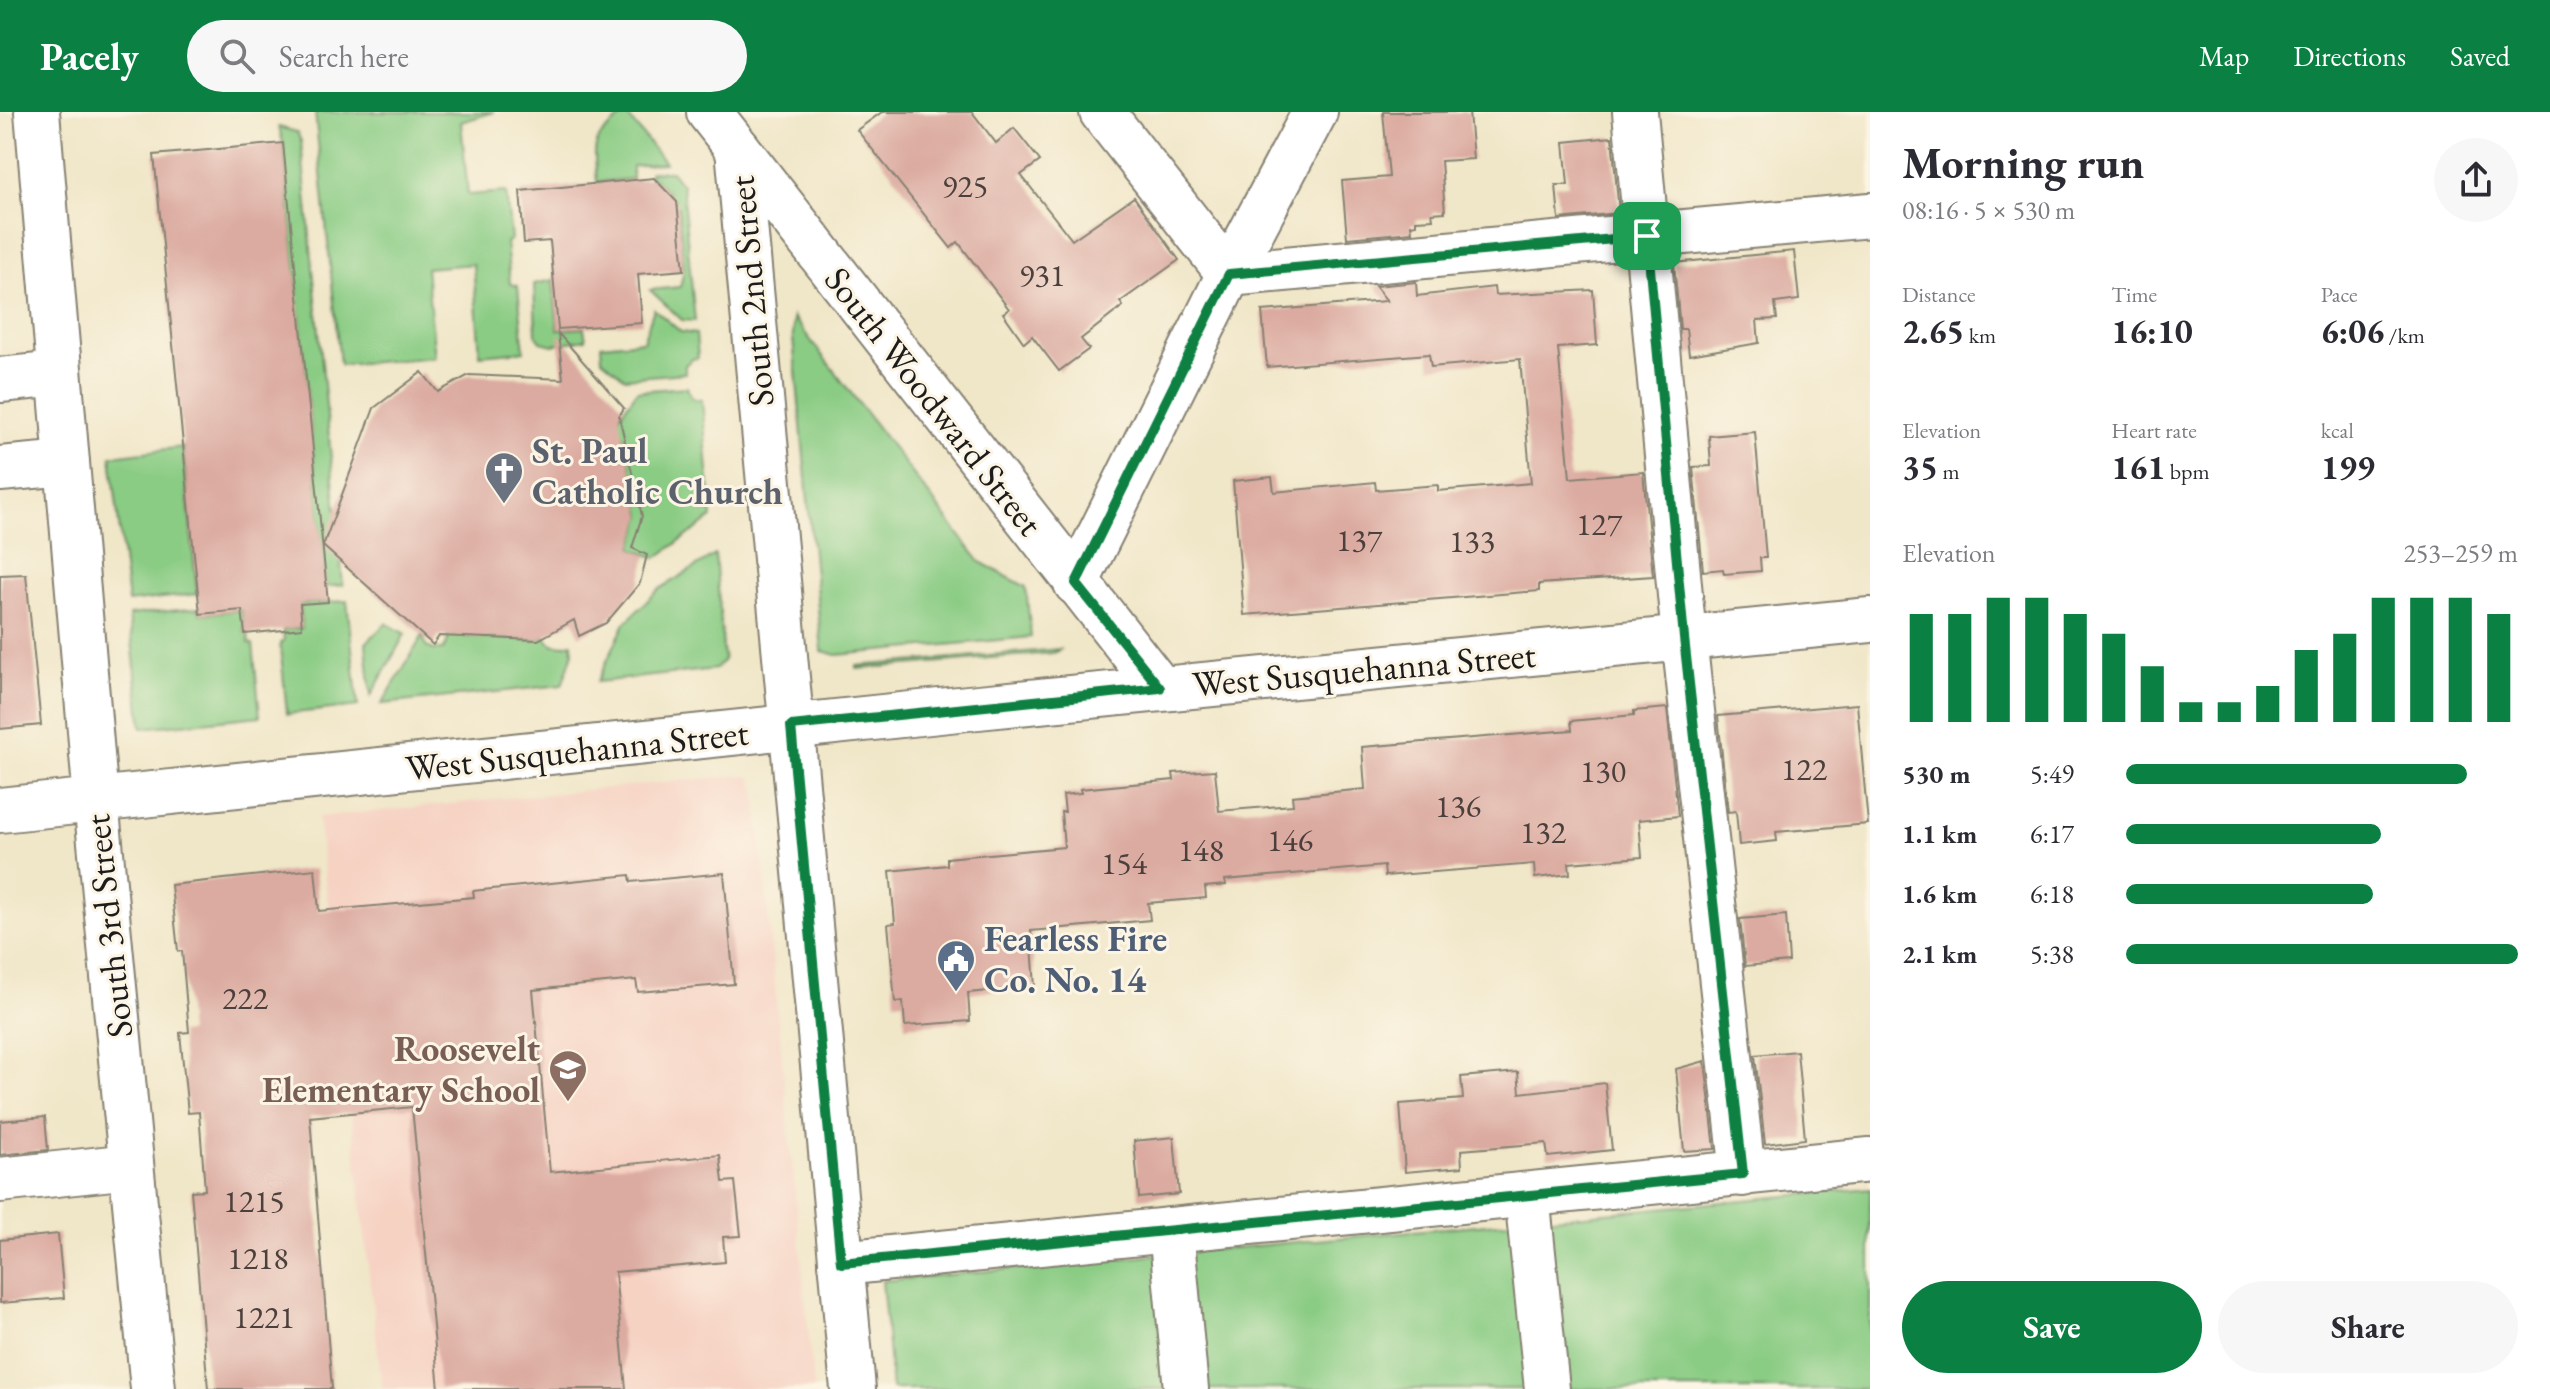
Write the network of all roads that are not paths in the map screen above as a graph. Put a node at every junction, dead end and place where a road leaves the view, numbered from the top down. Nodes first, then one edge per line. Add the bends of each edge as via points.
1 (37, 112) edge
2 (709, 112) edge
3 (1102, 112) edge
4 (1315, 112) edge
5 (1635, 112) edge
6 (738, 149) junction
7 (1870, 215) edge
8 (1647, 236) junction
9 (1229, 274) junction
10 (59, 374) junction
11 (0, 380) edge
12 (67, 463) junction
13 (0, 469) edge
14 (1076, 583) junction
15 (1870, 620) edge
16 (1684, 638) junction
17 (1160, 688) junction
18 (791, 726) junction
19 (96, 801) junction
20 (0, 810) edge
21 (1870, 1160) edge
22 (131, 1166) junction
23 (1743, 1174) junction
24 (0, 1180) edge
25 (1527, 1195) junction
26 (1171, 1230) junction
27 (841, 1263) junction
28 (153, 1389) edge
29 (853, 1389) edge
30 (1186, 1389) edge
31 (1547, 1389) edge

1 - 10 street, South 3rd Street
2 - 6 street, South Woodward Street
3 - 9 street
4 - 9 street
5 - 8 street
6 - 14 street, South Woodward Street
6 - 18 street, South 2nd Street
7 - 8 street
8 - 9 street
8 - 16 street
9 - 14 street
10 - 11 street
10 - 12 street, South 3rd Street
12 - 13 street
12 - 19 street, South 3rd Street
14 - 17 street, South Woodward Street
15 - 16 street, West Susquehanna Street
16 - 17 street, West Susquehanna Street
16 - 23 street
17 - 18 street, West Susquehanna Street
18 - 19 street, West Susquehanna Street
18 - 27 street, South 2nd Street
19 - 20 street, West Susquehanna Street
19 - 22 street, South 3rd Street
21 - 23 street
22 - 24 street
22 - 28 street, South 3rd Street
23 - 25 street
25 - 26 street
25 - 31 street
26 - 27 street
26 - 30 street
27 - 29 street, South 2nd Street

